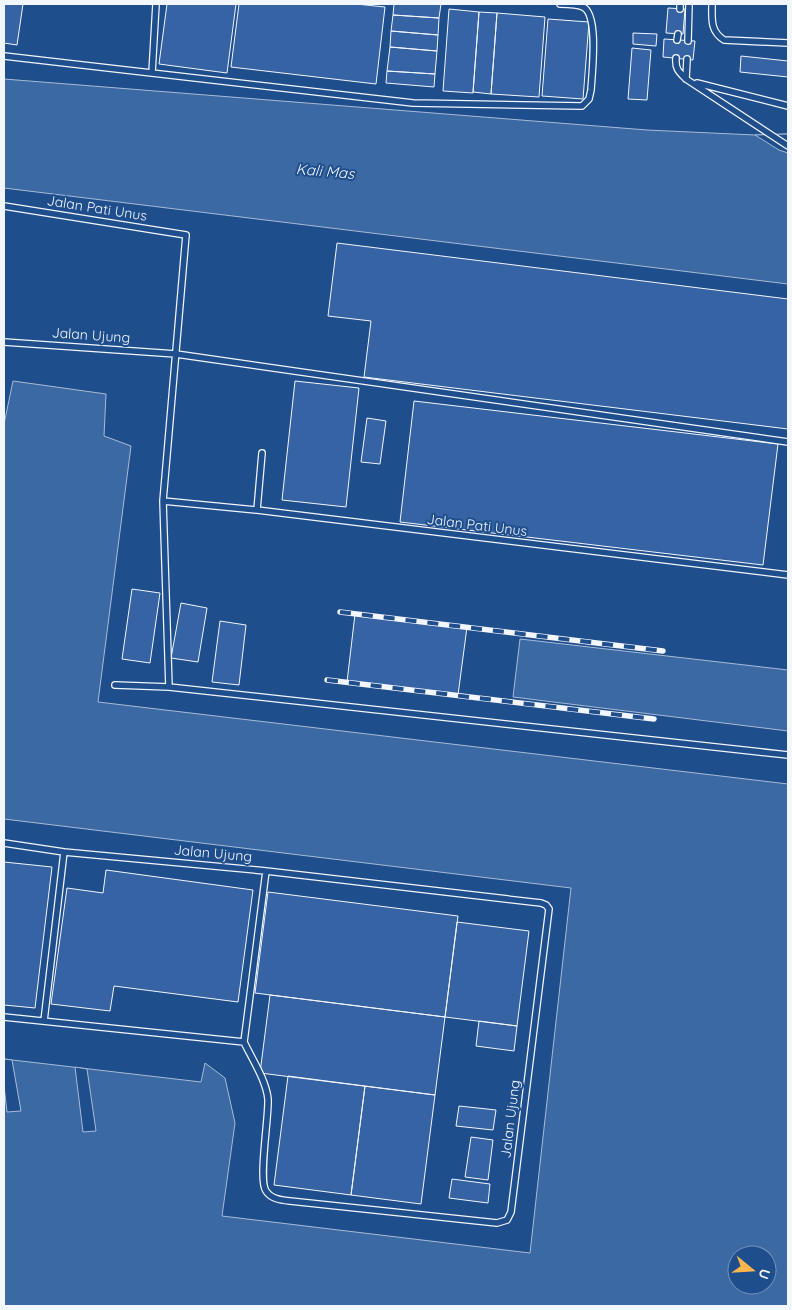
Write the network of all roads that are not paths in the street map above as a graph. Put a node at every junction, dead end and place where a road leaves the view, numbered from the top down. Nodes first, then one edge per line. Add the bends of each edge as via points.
1 (156, 4) edge
2 (560, 4) edge
3 (689, 4) edge
4 (712, 4) edge
5 (688, 41) dead end
6 (788, 43) edge
7 (4, 56) edge
8 (676, 58) dead end
9 (687, 59) dead end
10 (152, 73) junction
11 (686, 79) junction
12 (693, 82) junction
13 (788, 106) edge
14 (788, 146) edge
15 (4, 206) edge
16 (4, 342) edge
17 (176, 354) junction
18 (788, 442) edge
19 (262, 453) dead end
20 (163, 500) junction
21 (257, 510) junction
22 (788, 575) edge
23 (115, 685) dead end
24 (169, 686) junction
25 (788, 755) edge
26 (4, 843) edge
27 (64, 852) junction
28 (266, 871) junction
29 (4, 1017) edge
30 (44, 1021) junction
31 (244, 1042) junction

1 - 10 lane
2 - 10 lane via 582,6 592,16 590,99 582,106 413,103
3 - 5 lane
4 - 6 lane via 713,29 724,40
7 - 10 lane
8 - 11 lane via 675,66
9 - 11 lane
11 - 12 lane
12 - 13 lane
12 - 14 lane
15 - 17 lane, Jalan Pati Unus via 186,235
16 - 17 lane, Jalan Ujung
17 - 18 lane, Jalan Ujung
17 - 20 lane
19 - 21 lane
20 - 21 lane, Jalan Pati Unus
20 - 24 lane
21 - 22 lane, Jalan Pati Unus
23 - 24 lane
24 - 25 lane
26 - 27 lane, Jalan Ujung
27 - 28 lane, Jalan Ujung
27 - 30 lane
28 - 31 lane
28 - 31 lane, Jalan Ujung via 540,903 549,909 512,1212 507,1220 496,1223 290,1201 276,1199 266,1193 262,1175 268,1098
29 - 30 lane
30 - 31 lane

